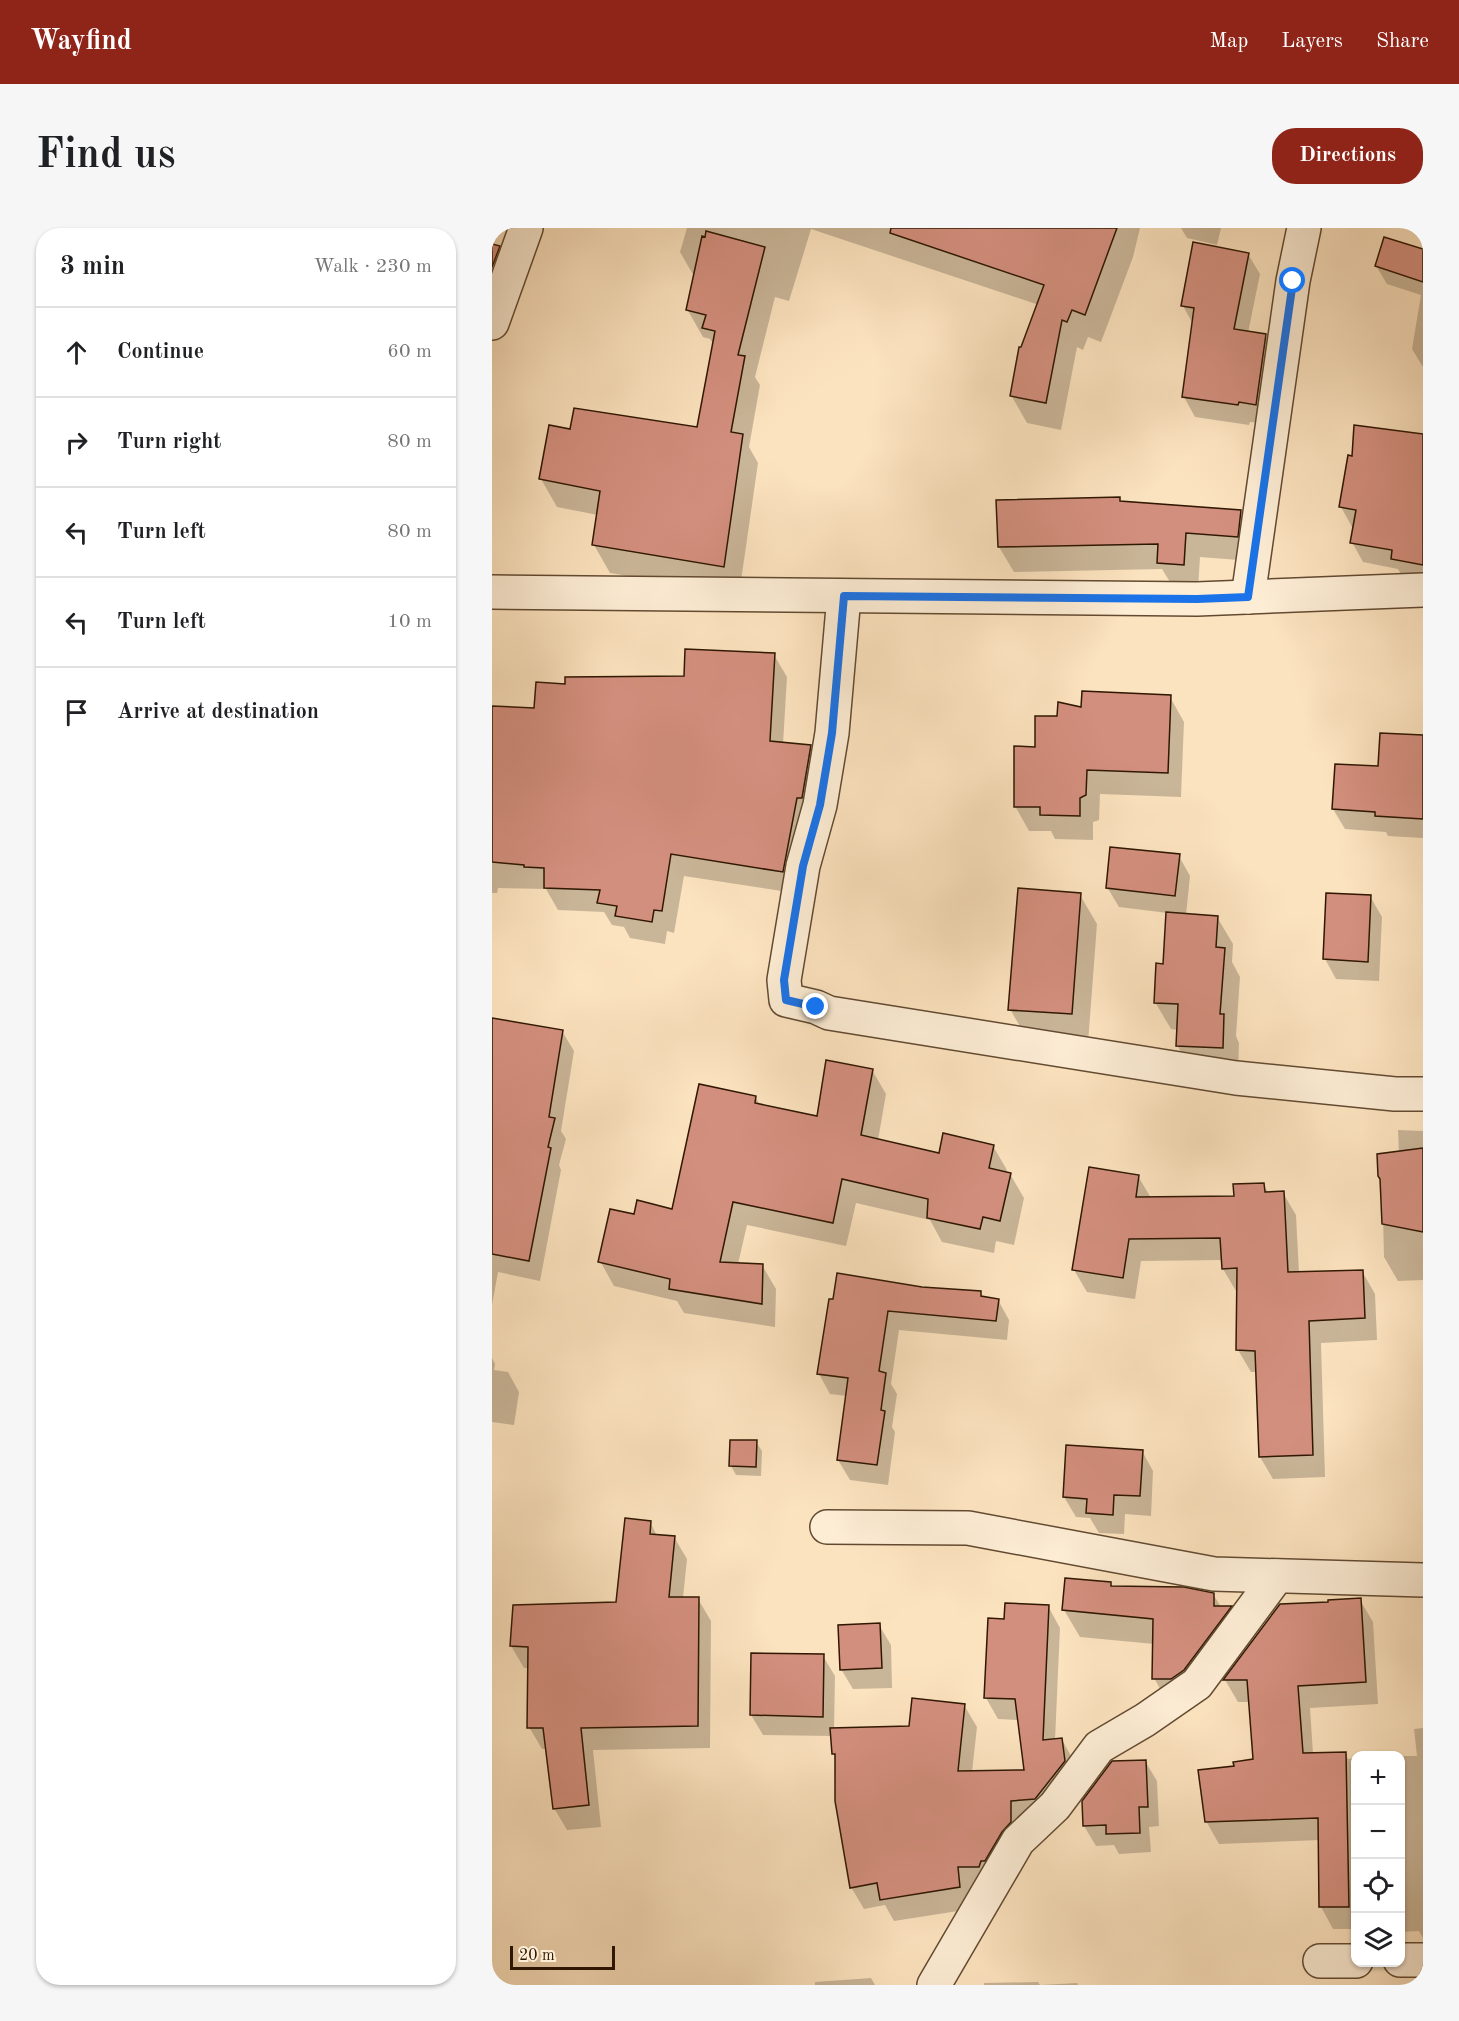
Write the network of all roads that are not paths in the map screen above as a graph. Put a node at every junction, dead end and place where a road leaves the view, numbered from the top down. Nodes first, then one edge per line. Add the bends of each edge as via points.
1 (526, 228) edge
2 (1304, 228) edge
3 (492, 323) edge
4 (1423, 590) edge
5 (492, 592) edge
6 (844, 596) junction
7 (1248, 597) junction
8 (1423, 1094) edge
9 (827, 1527) dead end
10 (1277, 1576) junction
11 (1423, 1580) edge
12 (1351, 1960) edge
13 (1405, 1960) edge
14 (1423, 1960) edge
15 (1320, 1961) dead end
16 (934, 1985) edge

1 - 3 street
2 - 7 street
4 - 7 street
5 - 6 street
6 - 7 street
6 - 8 street via 832,733 820,805 803,866 784,980 786,1000 829,1012 1236,1078
9 - 10 street via 968,1528 1214,1574
10 - 11 street
10 - 16 street via 1197,1684 1099,1748 1055,1806 1018,1841
12 - 15 street
13 - 14 street

